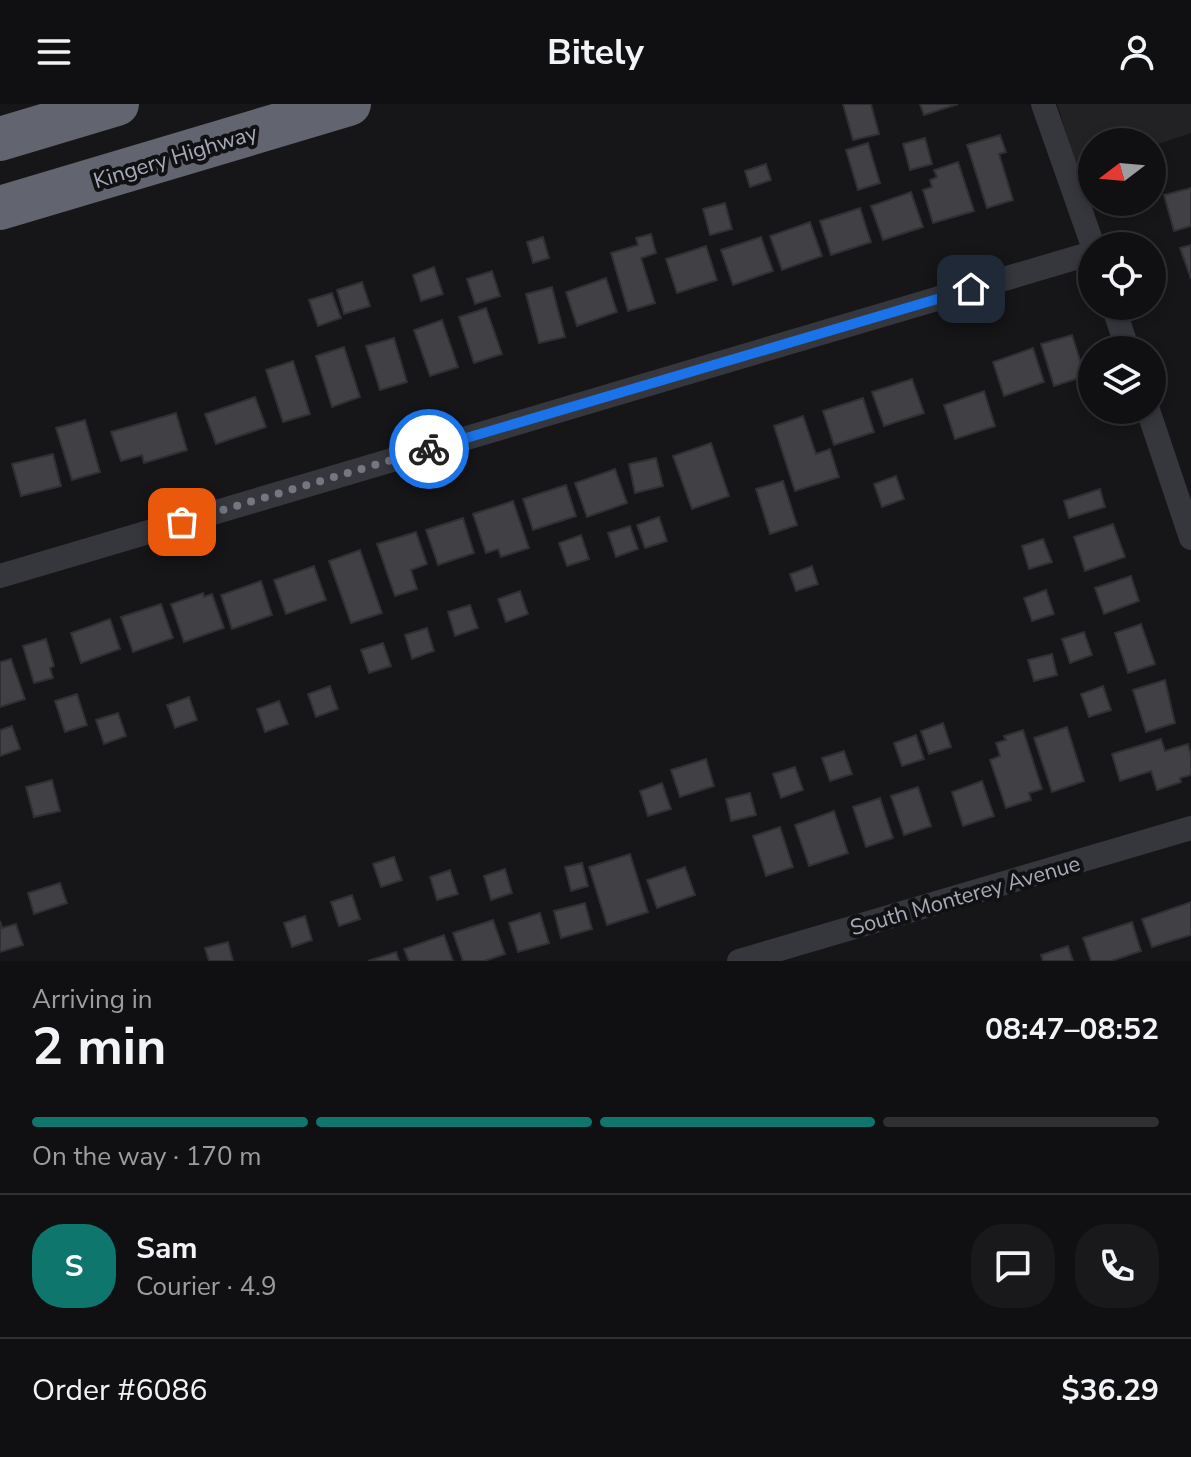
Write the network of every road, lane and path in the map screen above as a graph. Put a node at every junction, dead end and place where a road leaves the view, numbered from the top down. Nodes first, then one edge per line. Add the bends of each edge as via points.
1 (117, 104) edge
2 (349, 104) edge
3 (1043, 104) edge
4 (0, 139) edge
5 (0, 208) edge
6 (1088, 232) edge
7 (1078, 257) edge
8 (1153, 424) edge
9 (1191, 538) edge
10 (0, 576) edge
11 (1191, 828) edge
12 (739, 961) edge

1 - 4 highway
2 - 5 highway, Kingery Highway
3 - 6 street
7 - 10 street
8 - 9 street
11 - 12 street, South Monterey Avenue

